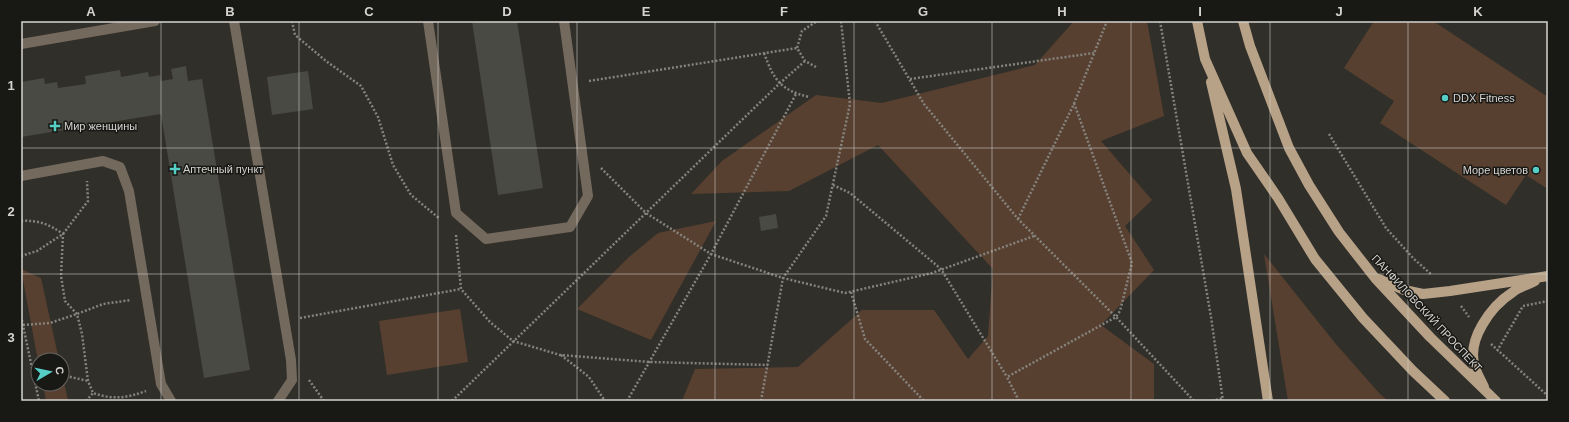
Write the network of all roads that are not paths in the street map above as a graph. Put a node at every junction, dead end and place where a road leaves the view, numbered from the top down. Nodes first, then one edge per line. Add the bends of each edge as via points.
1 (155, 21) edge
2 (234, 21) edge
3 (428, 21) edge
4 (564, 21) edge
5 (1197, 21) edge
6 (1243, 21) edge
7 (21, 44) edge
8 (1205, 58) junction
9 (21, 176) edge
10 (1548, 276) edge
11 (1375, 278) junction
12 (1487, 393) junction
13 (171, 401) edge
14 (278, 401) edge
15 (1268, 401) edge
16 (1445, 401) edge
17 (1496, 401) edge

1 - 7 lane
2 - 14 lane via 292,360 292,380
3 - 4 lane via 456,213 486,239 570,227 588,196
5 - 8 main road
6 - 11 main road, ПАНФИЛОВСКИЙ ПРОСПЕКТ via 1289,148 1339,232
8 - 15 main road via 1236,189
8 - 16 main road via 1247,153 1316,259 1363,318
9 - 13 lane via 104,161 120,167 129,191 161,384
10 - 11 main road via 1423,294 1404,290
10 - 12 main road via 1513,292 1492,310 1479,330 1473,348 1474,366
11 - 12 main road, ПАНФИЛОВСКИЙ ПРОСПЕКТ
12 - 17 main road, ПАНФИЛОВСКИЙ ПРОСПЕКТ

